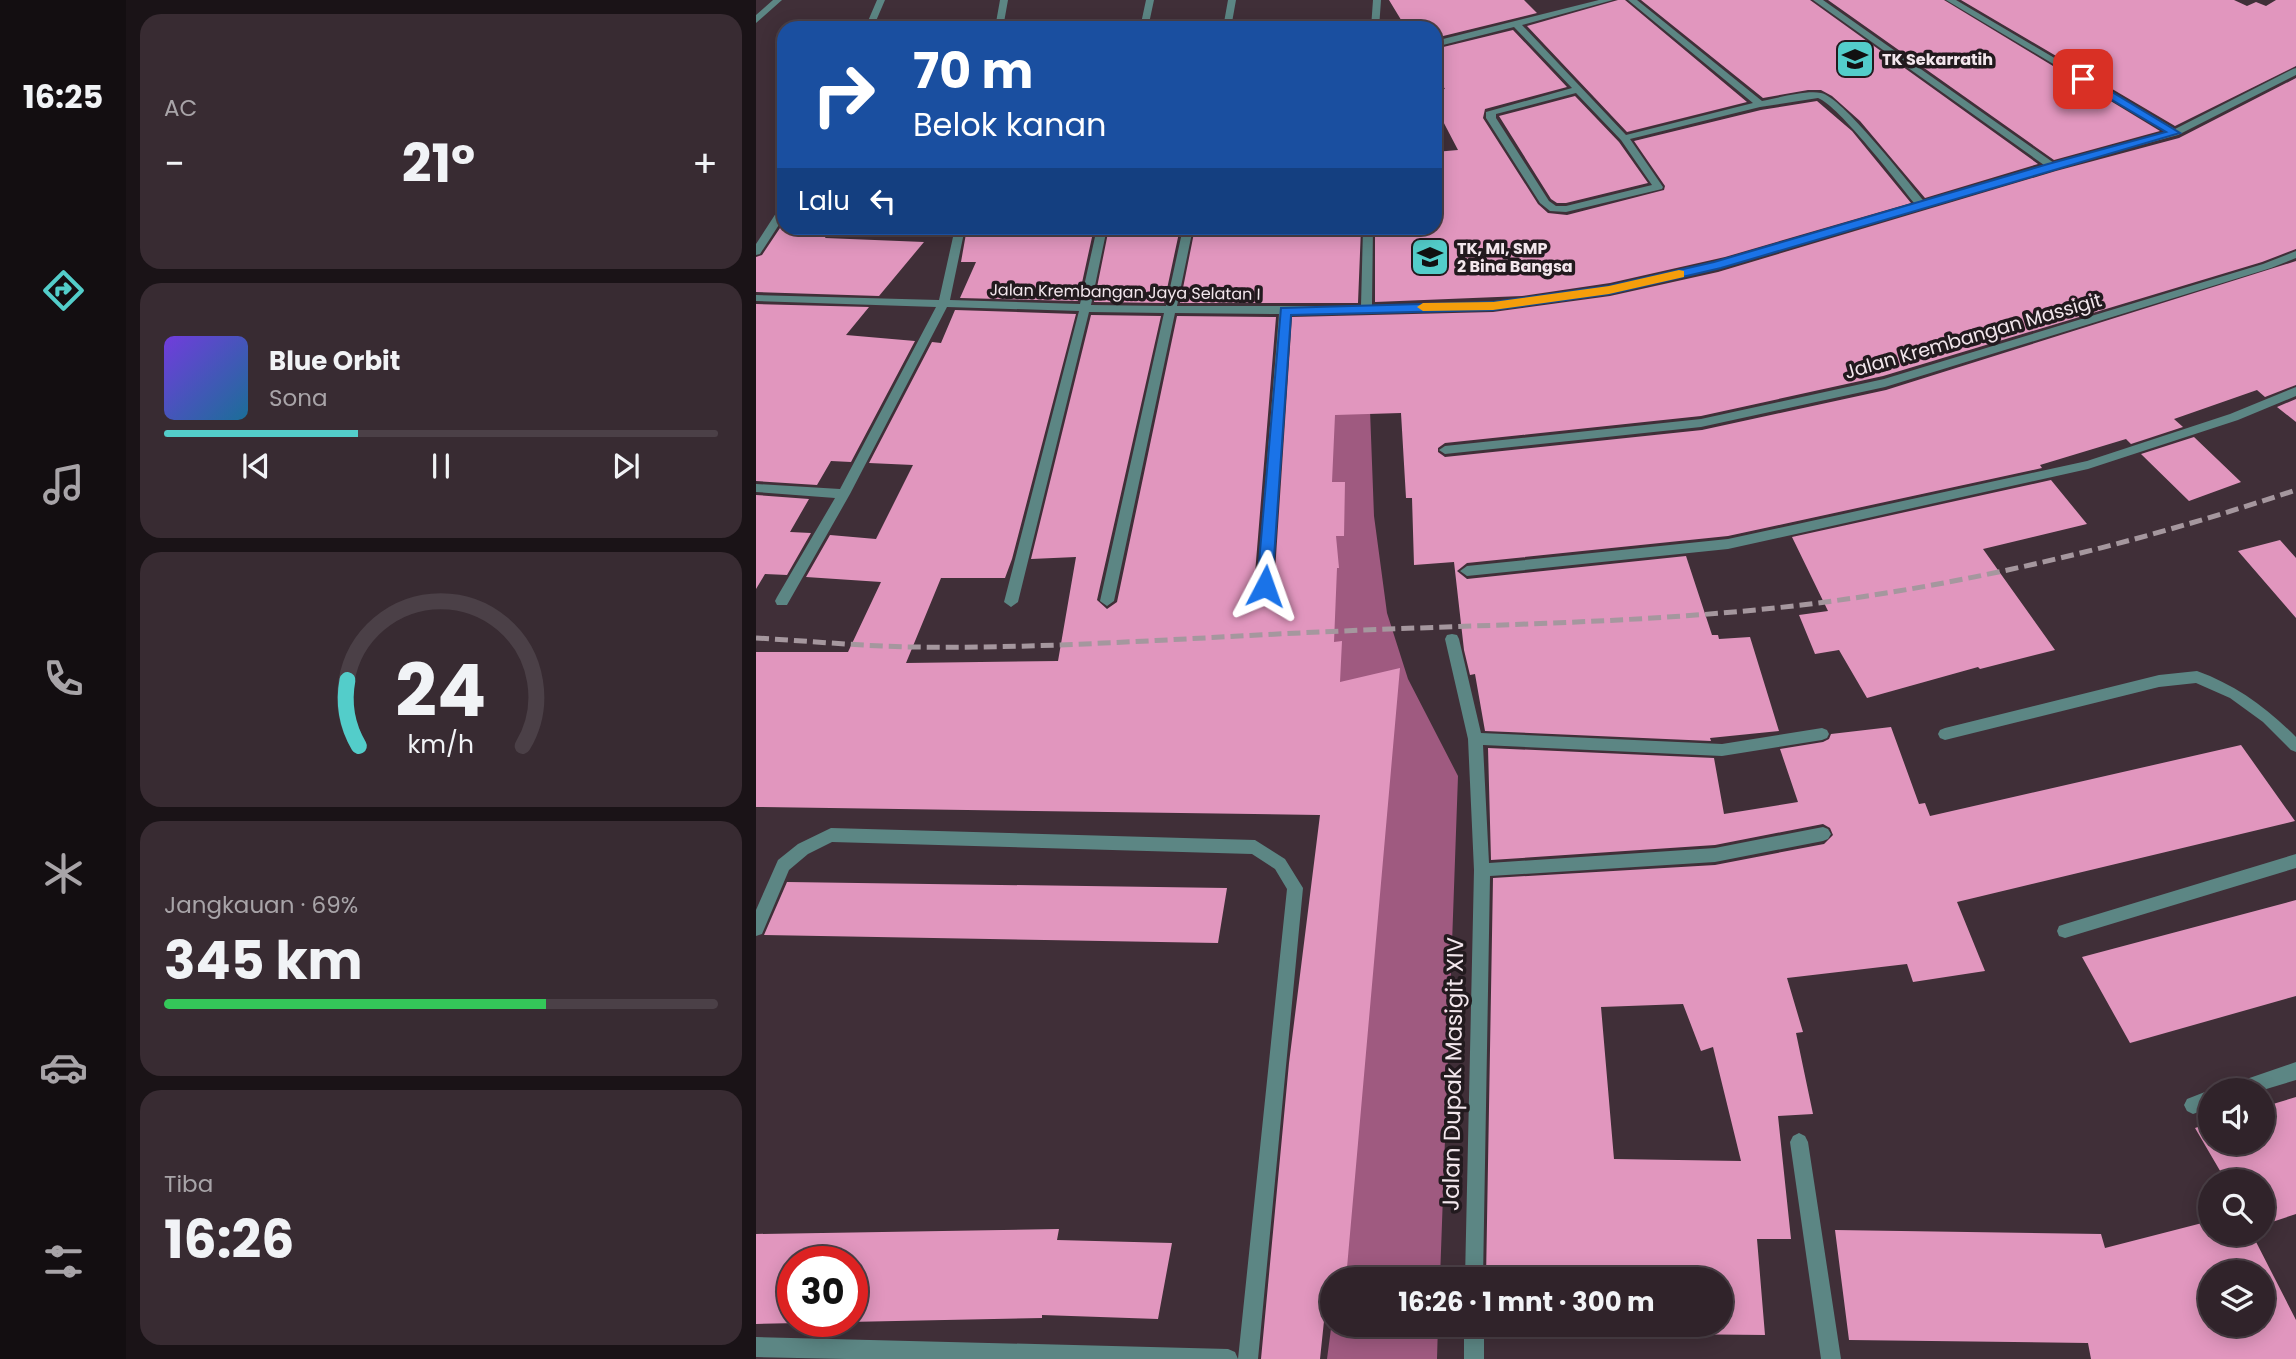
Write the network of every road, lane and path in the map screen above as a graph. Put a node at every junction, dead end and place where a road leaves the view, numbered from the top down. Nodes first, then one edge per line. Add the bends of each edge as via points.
1 (778, 0) edge
2 (881, 0) edge
3 (1004, 0) edge
4 (1150, 0) edge
5 (1232, 0) edge
6 (1377, 0) edge
7 (1609, 0) edge
8 (1632, 0) edge
9 (1817, 0) edge
10 (1950, 0) edge
11 (756, 20) edge
12 (872, 21) edge
13 (1000, 21) edge
14 (1146, 21) edge
15 (1228, 21) edge
16 (1376, 21) edge
17 (1516, 24) junction
18 (1442, 42) edge
19 (2296, 71) edge
20 (1577, 90) junction
21 (1760, 104) junction
22 (2175, 133) junction
23 (1624, 138) junction
24 (2052, 166) junction
25 (1923, 206) junction
26 (777, 220) edge
27 (959, 235) edge
28 (1101, 235) edge
29 (1187, 235) edge
30 (1368, 235) edge
31 (756, 252) edge
32 (2296, 254) edge
33 (756, 298) edge
34 (944, 303) junction
35 (1366, 307) junction
36 (1085, 308) junction
37 (1172, 308) junction
38 (1285, 311) junction
39 (2296, 391) edge
40 (1445, 450) dead end
41 (756, 488) edge
42 (844, 494) junction
43 (1468, 572) dead end
44 (1265, 586) dead end
45 (782, 601) dead end
46 (1107, 601) dead end
47 (1011, 602) dead end
48 (1452, 639) dead end
49 (1822, 734) dead end
50 (1945, 734) dead end
51 (1475, 738) junction
52 (2296, 746) edge
53 (1823, 834) dead end
54 (2296, 861) edge
55 (1482, 870) junction
56 (756, 929) edge
57 (2065, 931) dead end
58 (2296, 1071) edge
59 (2275, 1078) edge
60 (1799, 1142) dead end
61 (1474, 1267) edge
62 (1474, 1337) edge
63 (756, 1347) edge
64 (1228, 1359) edge
65 (1248, 1359) edge
66 (1474, 1359) edge
67 (1831, 1359) edge

1 - 11 street
2 - 12 street
3 - 13 street
4 - 14 street
5 - 15 street
6 - 16 street
7 - 17 street
8 - 21 street
9 - 24 street
10 - 22 street
17 - 18 street
17 - 20 street
19 - 22 street, Jalan Krembangan Jaya Selatan I
20 - 23 street
20 - 23 street via 1491,112 1545,203 1566,209 1658,187
21 - 23 street
21 - 25 street via 1803,96 1827,98
22 - 24 street, Jalan Krembangan Jaya Selatan I
24 - 25 street, Jalan Krembangan Jaya Selatan I
25 - 35 street, Jalan Krembangan Jaya Selatan I via 1717,266 1609,290 1493,306
26 - 31 street
27 - 34 street
28 - 36 street
29 - 37 street
30 - 35 street
32 - 40 street, Jalan Krembangan Massigit via 1885,383 1701,423
33 - 34 street, Jalan Krembangan Jaya Selatan I
34 - 36 street, Jalan Krembangan Jaya Selatan I
34 - 42 street
35 - 38 street, Jalan Krembangan Jaya Selatan I
36 - 37 street, Jalan Krembangan Jaya Selatan I
36 - 47 street
37 - 38 street, Jalan Krembangan Jaya Selatan I
37 - 46 street
38 - 44 street
39 - 43 street via 2234,418 2088,465 1741,541
41 - 42 street
42 - 45 street
48 - 51 street, Jalan Dupak Masigit XIV
49 - 51 street via 1722,750
50 - 52 street via 2159,681 2197,677 2235,694
51 - 55 street, Jalan Dupak Masigit XIV
53 - 55 street via 1716,855
54 - 57 street
55 - 61 street, Jalan Dupak Masigit XIV
56 - 65 street via 783,865 831,835 1255,846 1280,864 1295,888
58 - 59 street
60 - 67 street
62 - 66 street
63 - 64 street

